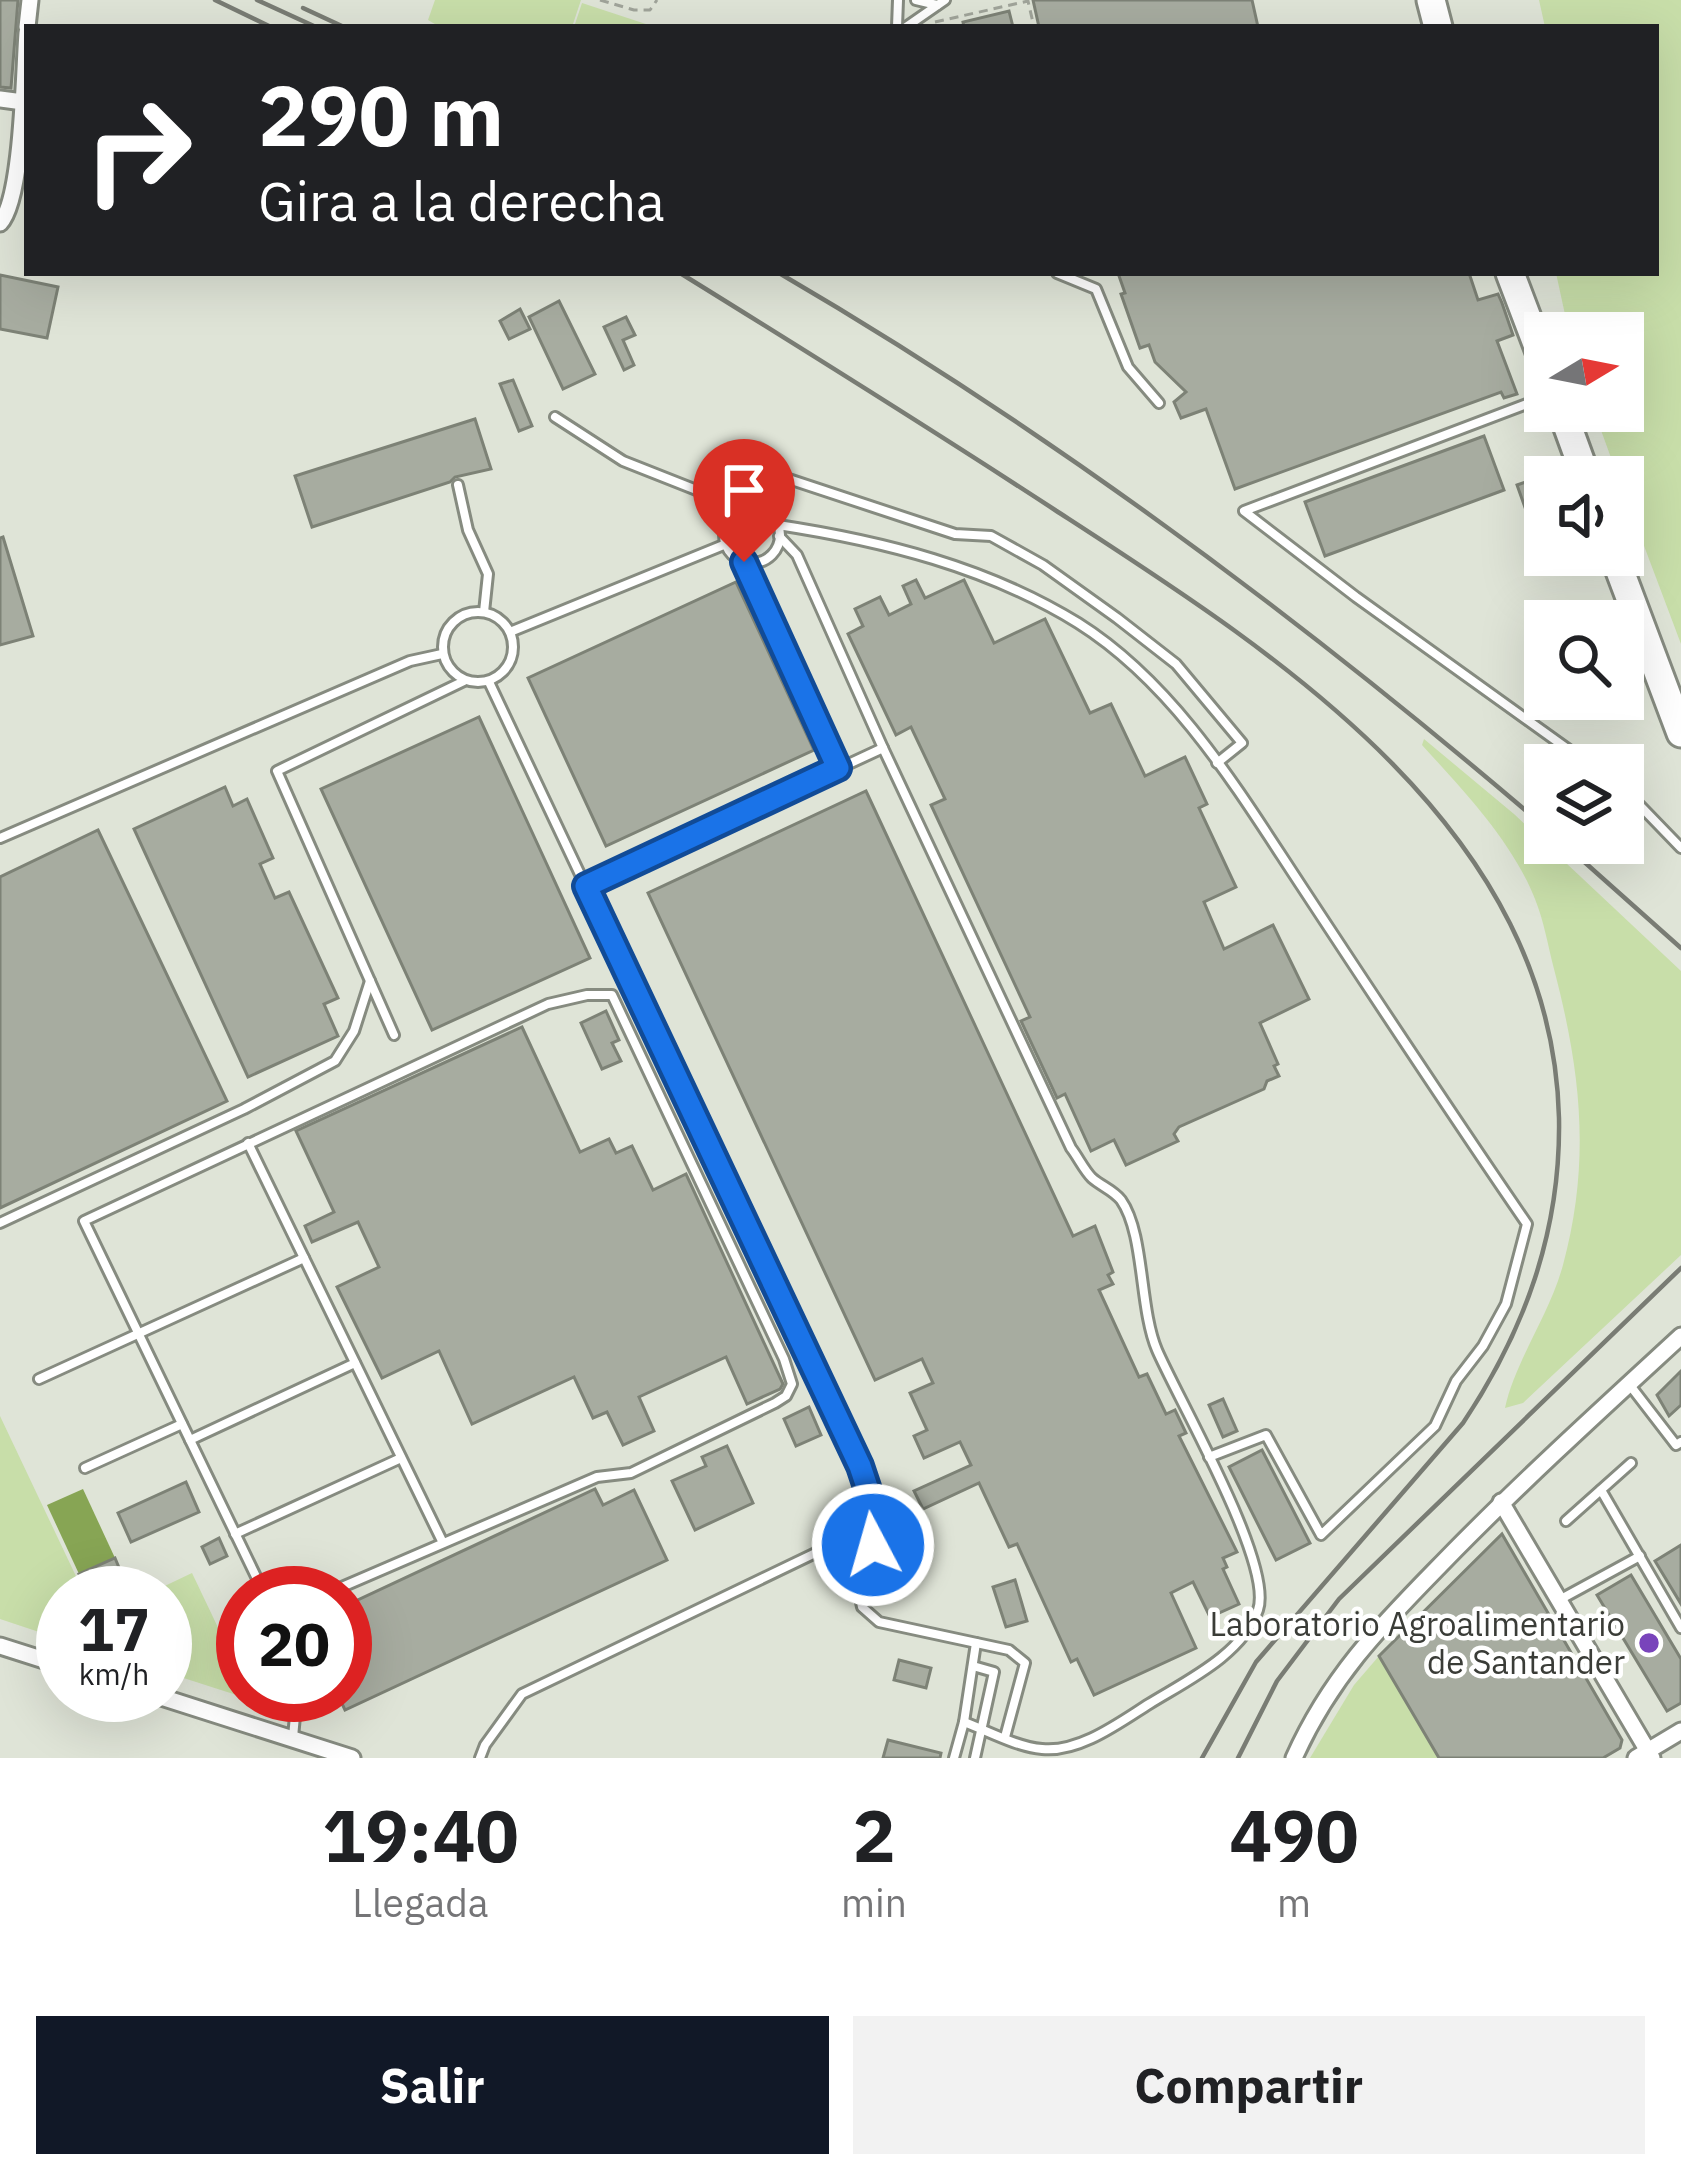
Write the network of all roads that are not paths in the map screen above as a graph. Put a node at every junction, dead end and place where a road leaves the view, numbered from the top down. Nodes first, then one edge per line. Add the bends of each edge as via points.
1 (916, 0) edge
2 (941, 3) edge
3 (906, 24) edge
4 (24, 88) edge
5 (0, 99) edge
6 (23, 102) junction
7 (0, 223) edge
8 (1064, 276) edge
9 (1511, 276) edge
10 (1525, 312) edge
11 (1160, 403) dead end
12 (1524, 406) edge
13 (555, 417) dead end
14 (458, 485) dead end
15 (710, 496) junction
16 (742, 508) junction
17 (779, 531) junction
18 (726, 544) junction
19 (744, 562) junction
20 (1623, 576) edge
21 (484, 611) junction
22 (510, 632) junction
23 (442, 654) junction
24 (464, 681) junction
25 (489, 682) junction
26 (1681, 733) edge
27 (1561, 744) edge
28 (883, 748) junction
29 (1217, 764) junction
30 (838, 768) junction
31 (1644, 810) edge
32 (0, 838) edge
33 (1681, 848) edge
34 (586, 886) junction
35 (370, 981) junction
36 (394, 1035) dead end
37 (248, 1143) junction
38 (0, 1223) edge
39 (304, 1258) junction
40 (138, 1333) junction
41 (1681, 1336) edge
42 (355, 1364) junction
43 (39, 1378) dead end
44 (1629, 1384) junction
45 (182, 1424) junction
46 (190, 1440) junction
47 (1681, 1442) edge
48 (1209, 1457) junction
49 (401, 1458) junction
50 (1631, 1463) dead end
51 (85, 1468) dead end
52 (1601, 1490) junction
53 (1502, 1502) junction
54 (1566, 1521) dead end
55 (866, 1525) junction
56 (235, 1534) junction
57 (443, 1543) junction
58 (830, 1546) junction
59 (1640, 1556) junction
60 (854, 1564) junction
61 (251, 1566) edge
62 (372, 1574) edge
63 (1561, 1599) junction
64 (1681, 1628) edge
65 (976, 1643) junction
66 (0, 1646) edge
67 (36, 1657) edge
68 (973, 1666) junction
69 (192, 1707) edge
70 (295, 1722) edge
71 (964, 1722) junction
72 (984, 1729) junction
73 (1681, 1731) edge
74 (1005, 1737) junction
75 (293, 1739) junction
76 (1645, 1756) edge
77 (352, 1758) edge
78 (480, 1758) edge
79 (954, 1758) edge
80 (975, 1758) edge
81 (1294, 1758) edge

1 - 2 lane
2 - 3 lane
4 - 6 street
5 - 6 street
6 - 7 street via 14,188
8 - 11 lane via 1096,289 1128,367
9 - 10 highway
12 - 27 lane via 1244,511
13 - 15 lane via 623,461
14 - 21 lane via 488,574
15 - 16 lane
15 - 29 lane via 728,459 955,534 991,536 1176,664 1242,742
16 - 17 lane via 764,510
16 - 18 lane via 726,523
17 - 19 lane via 770,556
17 - 28 lane
17 - 29 lane via 845,536 991,577 1080,625 1149,679
18 - 19 lane
18 - 22 lane
19 - 30 lane
20 - 26 highway
21 - 22 lane
21 - 23 lane via 447,628
22 - 25 lane via 512,656
23 - 24 lane
23 - 32 lane
24 - 25 lane
24 - 35 lane via 277,771
25 - 34 lane
28 - 30 lane
28 - 48 lane via 1071,1148 1122,1202 1154,1345
29 - 48 lane via 1527,1224 1506,1304 1436,1426 1321,1535 1266,1435
30 - 34 lane
31 - 33 lane
34 - 55 lane via 860,1466 872,1502
35 - 36 lane
35 - 38 lane via 335,1061
37 - 39 lane
37 - 40 lane via 84,1221
37 - 57 lane via 548,1004 612,995 627,1020 792,1384 775,1403 631,1473 597,1477
39 - 40 lane
39 - 42 lane
40 - 43 lane
40 - 45 lane
41 - 44 street
42 - 46 lane
42 - 49 lane
44 - 47 lane
44 - 53 street
45 - 46 lane
45 - 51 lane
46 - 56 lane
48 - 74 lane via 1256,1567 1258,1610 1244,1633 1211,1665 1088,1740 1043,1750
49 - 56 lane
49 - 57 lane
50 - 52 lane
52 - 54 lane
52 - 59 lane
53 - 63 street
53 - 81 street via 1347,1664
55 - 58 lane via 839,1523
55 - 60 lane via 873,1545
56 - 61 lane
57 - 62 lane
58 - 60 lane via 839,1561
58 - 78 lane via 522,1694
59 - 63 lane
59 - 64 lane
60 - 65 lane via 869,1616
63 - 76 street
65 - 68 lane
65 - 74 lane via 1009,1650 1024,1663
66 - 67 street
68 - 71 lane
68 - 72 lane via 994,1672
69 - 75 street
70 - 75 lane
71 - 72 lane
71 - 79 lane
72 - 74 lane
72 - 80 lane
73 - 76 street
75 - 77 street

